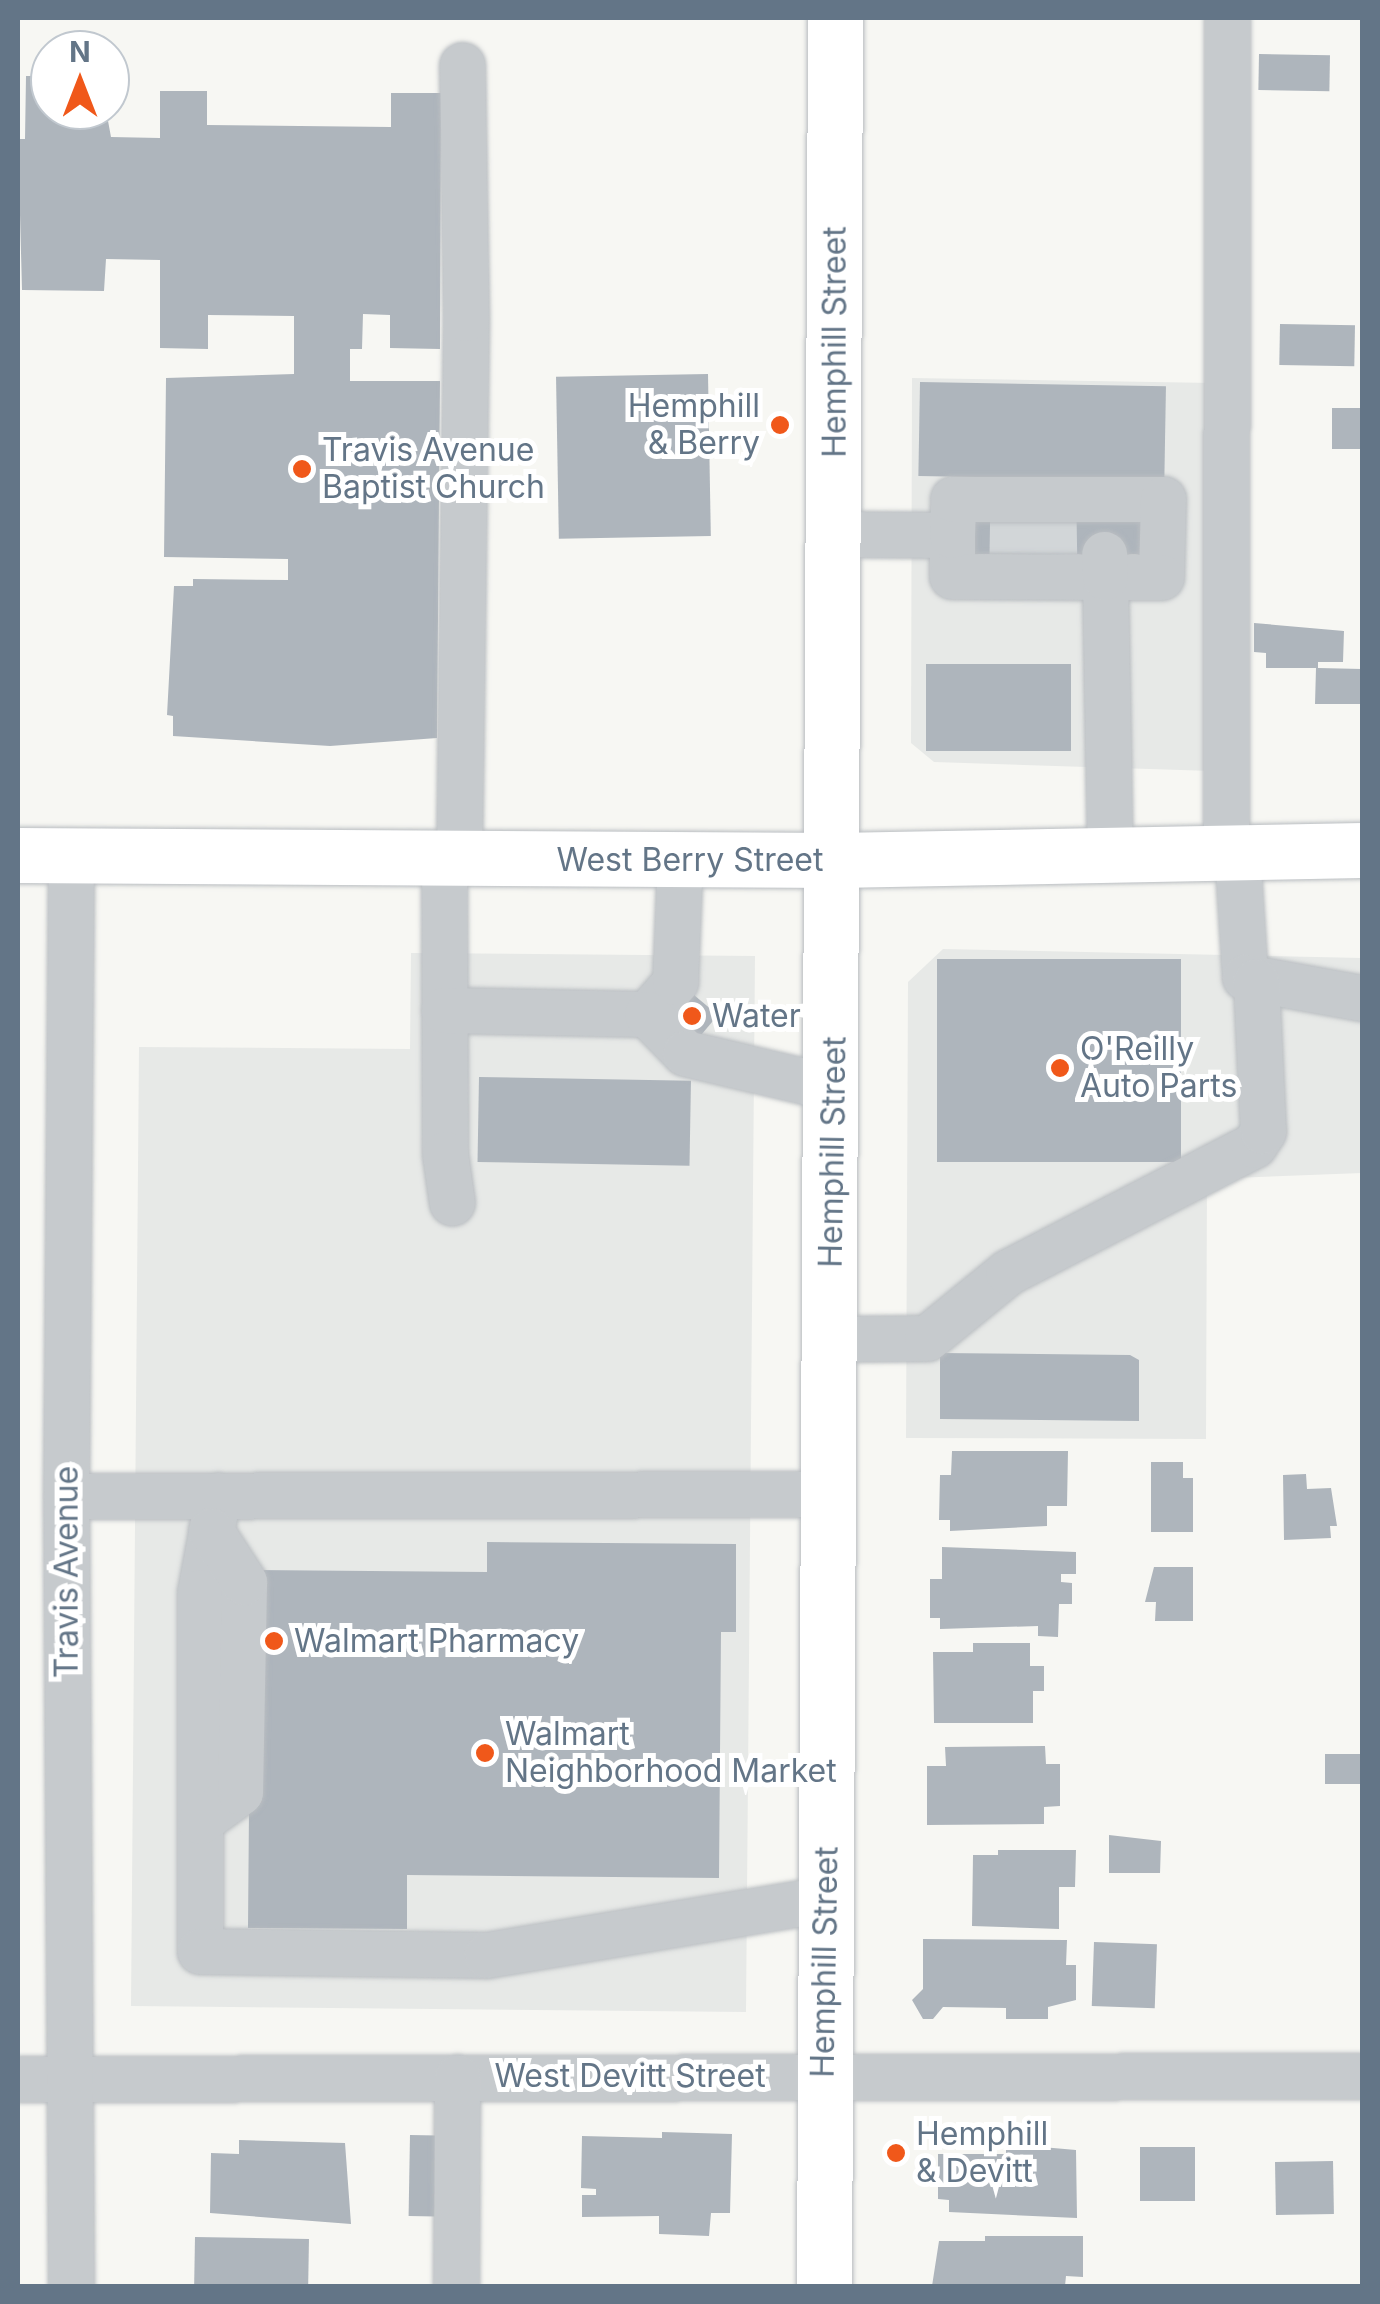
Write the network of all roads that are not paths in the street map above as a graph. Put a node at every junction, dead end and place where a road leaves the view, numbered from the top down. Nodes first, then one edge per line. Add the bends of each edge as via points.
1 (835, 18) edge
2 (1228, 18) edge
3 (462, 65) dead end
4 (834, 534) junction
5 (952, 535) junction
6 (1034, 536) junction
7 (1105, 536) junction
8 (1362, 850) edge
9 (1232, 853) junction
10 (1110, 855) junction
11 (18, 856) edge
12 (72, 858) junction
13 (451, 860) junction
14 (680, 860) junction
15 (836, 860) junction
16 (1256, 980) junction
17 (1362, 998) edge
18 (444, 1010) junction
19 (647, 1014) junction
20 (834, 1088) junction
21 (452, 1203) dead end
22 (831, 1340) junction
23 (829, 1494) junction
24 (66, 1496) junction
25 (214, 1513) junction
26 (825, 1899) junction
27 (824, 2076) junction
28 (1362, 2076) edge
29 (457, 2077) junction
30 (18, 2078) edge
31 (73, 2078) junction
32 (72, 2286) edge
33 (456, 2286) edge
34 (824, 2286) edge

1 - 4 main road, Hemphill Street
2 - 9 street
3 - 13 street via 466,318
4 - 5 street
4 - 15 main road, Hemphill Street
5 - 6 street via 953,499
5 - 6 street via 952,576
6 - 7 street
6 - 7 street
7 - 10 street
8 - 9 main road, West Berry Street
9 - 10 main road, West Berry Street
9 - 16 street via 1241,969
10 - 15 main road, West Berry Street
11 - 12 main road, West Berry Street
12 - 13 main road, West Berry Street
12 - 24 street, Travis Avenue
13 - 14 main road, West Berry Street
13 - 18 street
14 - 15 main road, West Berry Street
14 - 19 street via 675,982
15 - 20 main road, Hemphill Street
16 - 17 street
16 - 22 street via 1262,1131 1254,1146 1008,1272 927,1338
18 - 19 street
18 - 21 street
19 - 20 street via 685,1053
20 - 22 main road, Hemphill Street
22 - 23 main road, Hemphill Street
23 - 25 street
23 - 26 main road, Hemphill Street
24 - 25 street
24 - 31 street, Travis Avenue
25 - 26 street via 200,1592 200,1951 487,1956
26 - 27 main road, Hemphill Street
27 - 28 street, West Devitt Street
27 - 29 street, West Devitt Street
27 - 34 main road, Hemphill Street
29 - 31 street, West Devitt Street
29 - 33 street
30 - 31 street, West Devitt Street
31 - 32 street, Travis Avenue

